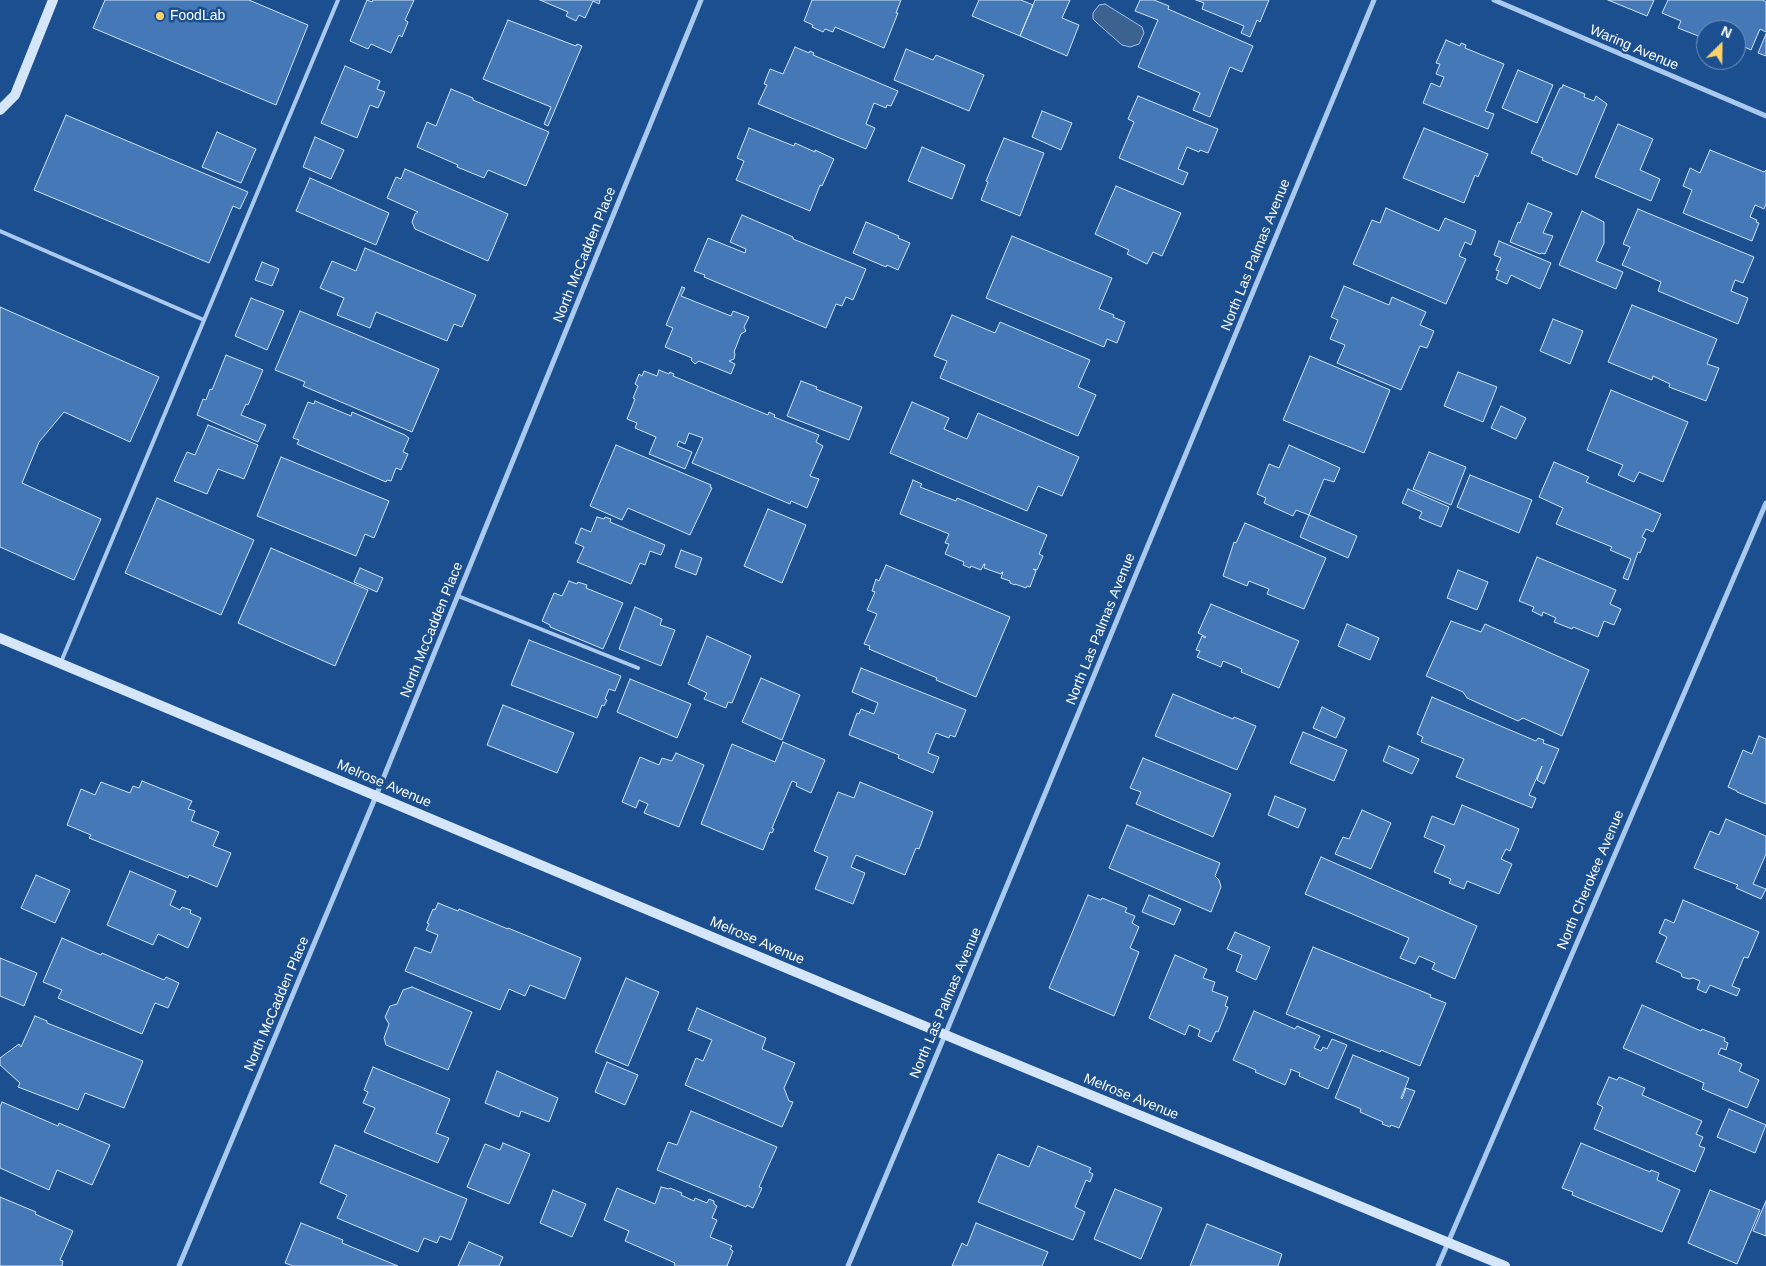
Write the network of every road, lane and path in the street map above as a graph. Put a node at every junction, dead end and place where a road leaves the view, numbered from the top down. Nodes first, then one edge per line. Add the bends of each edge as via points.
1 (53, 0) edge
2 (338, 0) edge
3 (701, 0) edge
4 (1374, 0) edge
5 (1494, 0) edge
6 (0, 110) edge
7 (1766, 116) edge
8 (0, 231) edge
9 (204, 320) junction
10 (1766, 503) edge
11 (458, 596) junction
12 (0, 638) edge
13 (60, 663) junction
14 (638, 668) dead end
15 (376, 796) junction
16 (945, 1035) junction
17 (1447, 1243) junction
18 (179, 1266) edge
19 (848, 1266) edge
20 (1438, 1266) edge
21 (1504, 1266) edge

1 - 6 main road via 15,95
2 - 9 lane
3 - 11 street, North McCadden Place
4 - 16 street, North Las Palmas Avenue
5 - 7 street, Waring Avenue
8 - 9 lane
9 - 13 lane
10 - 17 street, North Cherokee Avenue
11 - 14 lane
11 - 15 street, North McCadden Place
12 - 13 main road, Melrose Avenue
13 - 15 main road, Melrose Avenue
15 - 16 main road, Melrose Avenue
15 - 18 street, North McCadden Place
16 - 17 main road, Melrose Avenue
16 - 19 street, North Las Palmas Avenue
17 - 20 street, North Cherokee Avenue
17 - 21 main road, Melrose Avenue

